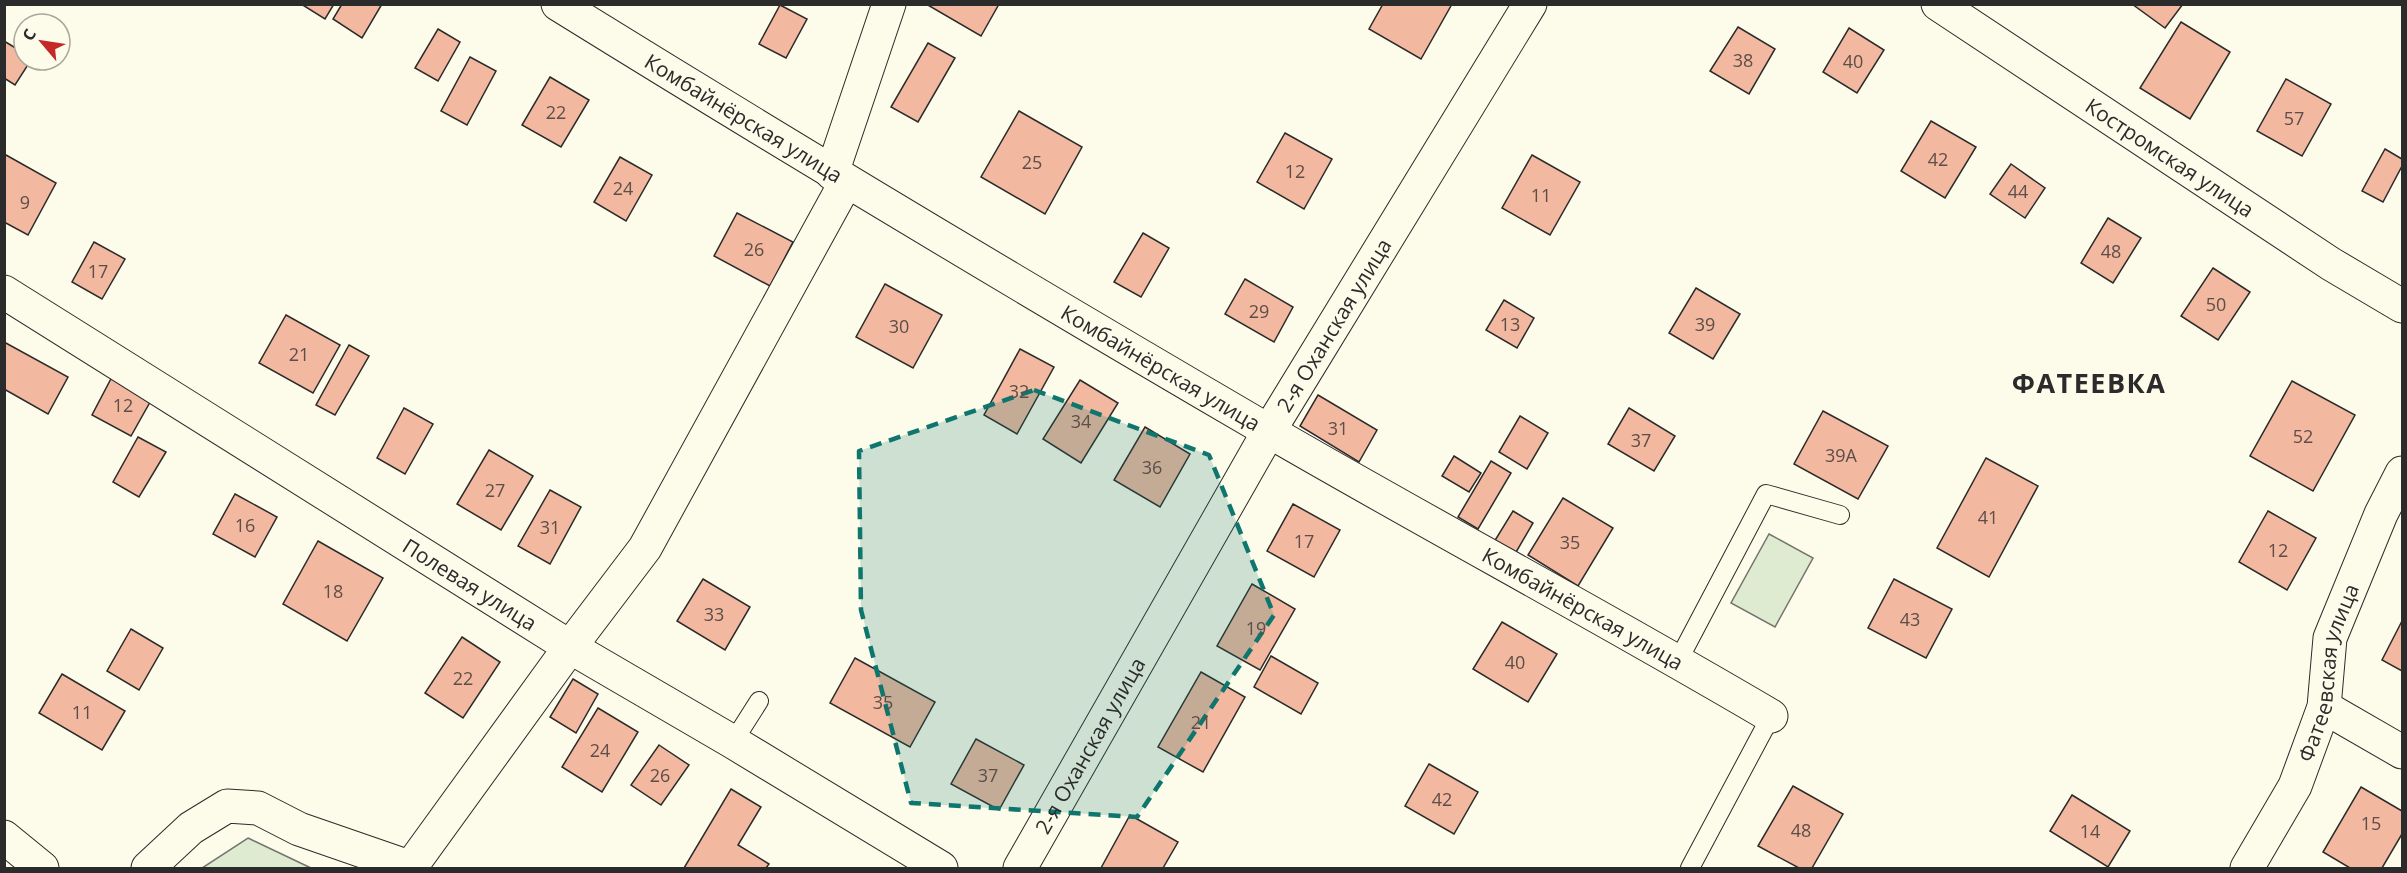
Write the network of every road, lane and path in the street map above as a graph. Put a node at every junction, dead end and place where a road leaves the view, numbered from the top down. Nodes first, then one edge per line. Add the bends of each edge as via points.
1 (558, 4) edge
2 (889, 4) edge
3 (1530, 4) edge
4 (1938, 4) edge
5 (839, 177) junction
6 (4, 292) edge
7 (2403, 306) edge
8 (1269, 431) junction
9 (2403, 473) edge
10 (1840, 515) dead end
11 (570, 647) junction
12 (1678, 661) junction
13 (759, 701) dead end
14 (2324, 707) junction
15 (1771, 716) joint
16 (733, 742) junction
17 (2403, 753) edge
18 (4, 837) edge
19 (42, 868) edge
20 (148, 868) edge
21 (410, 868) edge
22 (940, 868) edge
23 (1020, 868) edge
24 (1690, 868) edge
25 (2247, 868) edge

1 - 5 street, Комбайнёрская улица
2 - 5 street
3 - 8 street, 2-я Оханская улица
4 - 7 street, Костромская улица via 2331,264
5 - 8 street, Комбайнёрская улица
5 - 11 street via 645,548
6 - 11 street, Полевая улица
8 - 12 street, Комбайнёрская улица
8 - 23 street, 2-я Оханская улица
9 - 14 street, Фатеевская улица via 2381,514 2330,638
10 - 12 lane via 1766,494
11 - 16 street, Полевая улица
11 - 21 street
12 - 15 street, Комбайнёрская улица
13 - 16 lane
14 - 17 street
14 - 25 street, Фатеевская улица via 2295,786
15 - 24 lane
16 - 22 street, Полевая улица
18 - 19 street
20 - 21 street via 191,828 227,806 258,808 299,829

